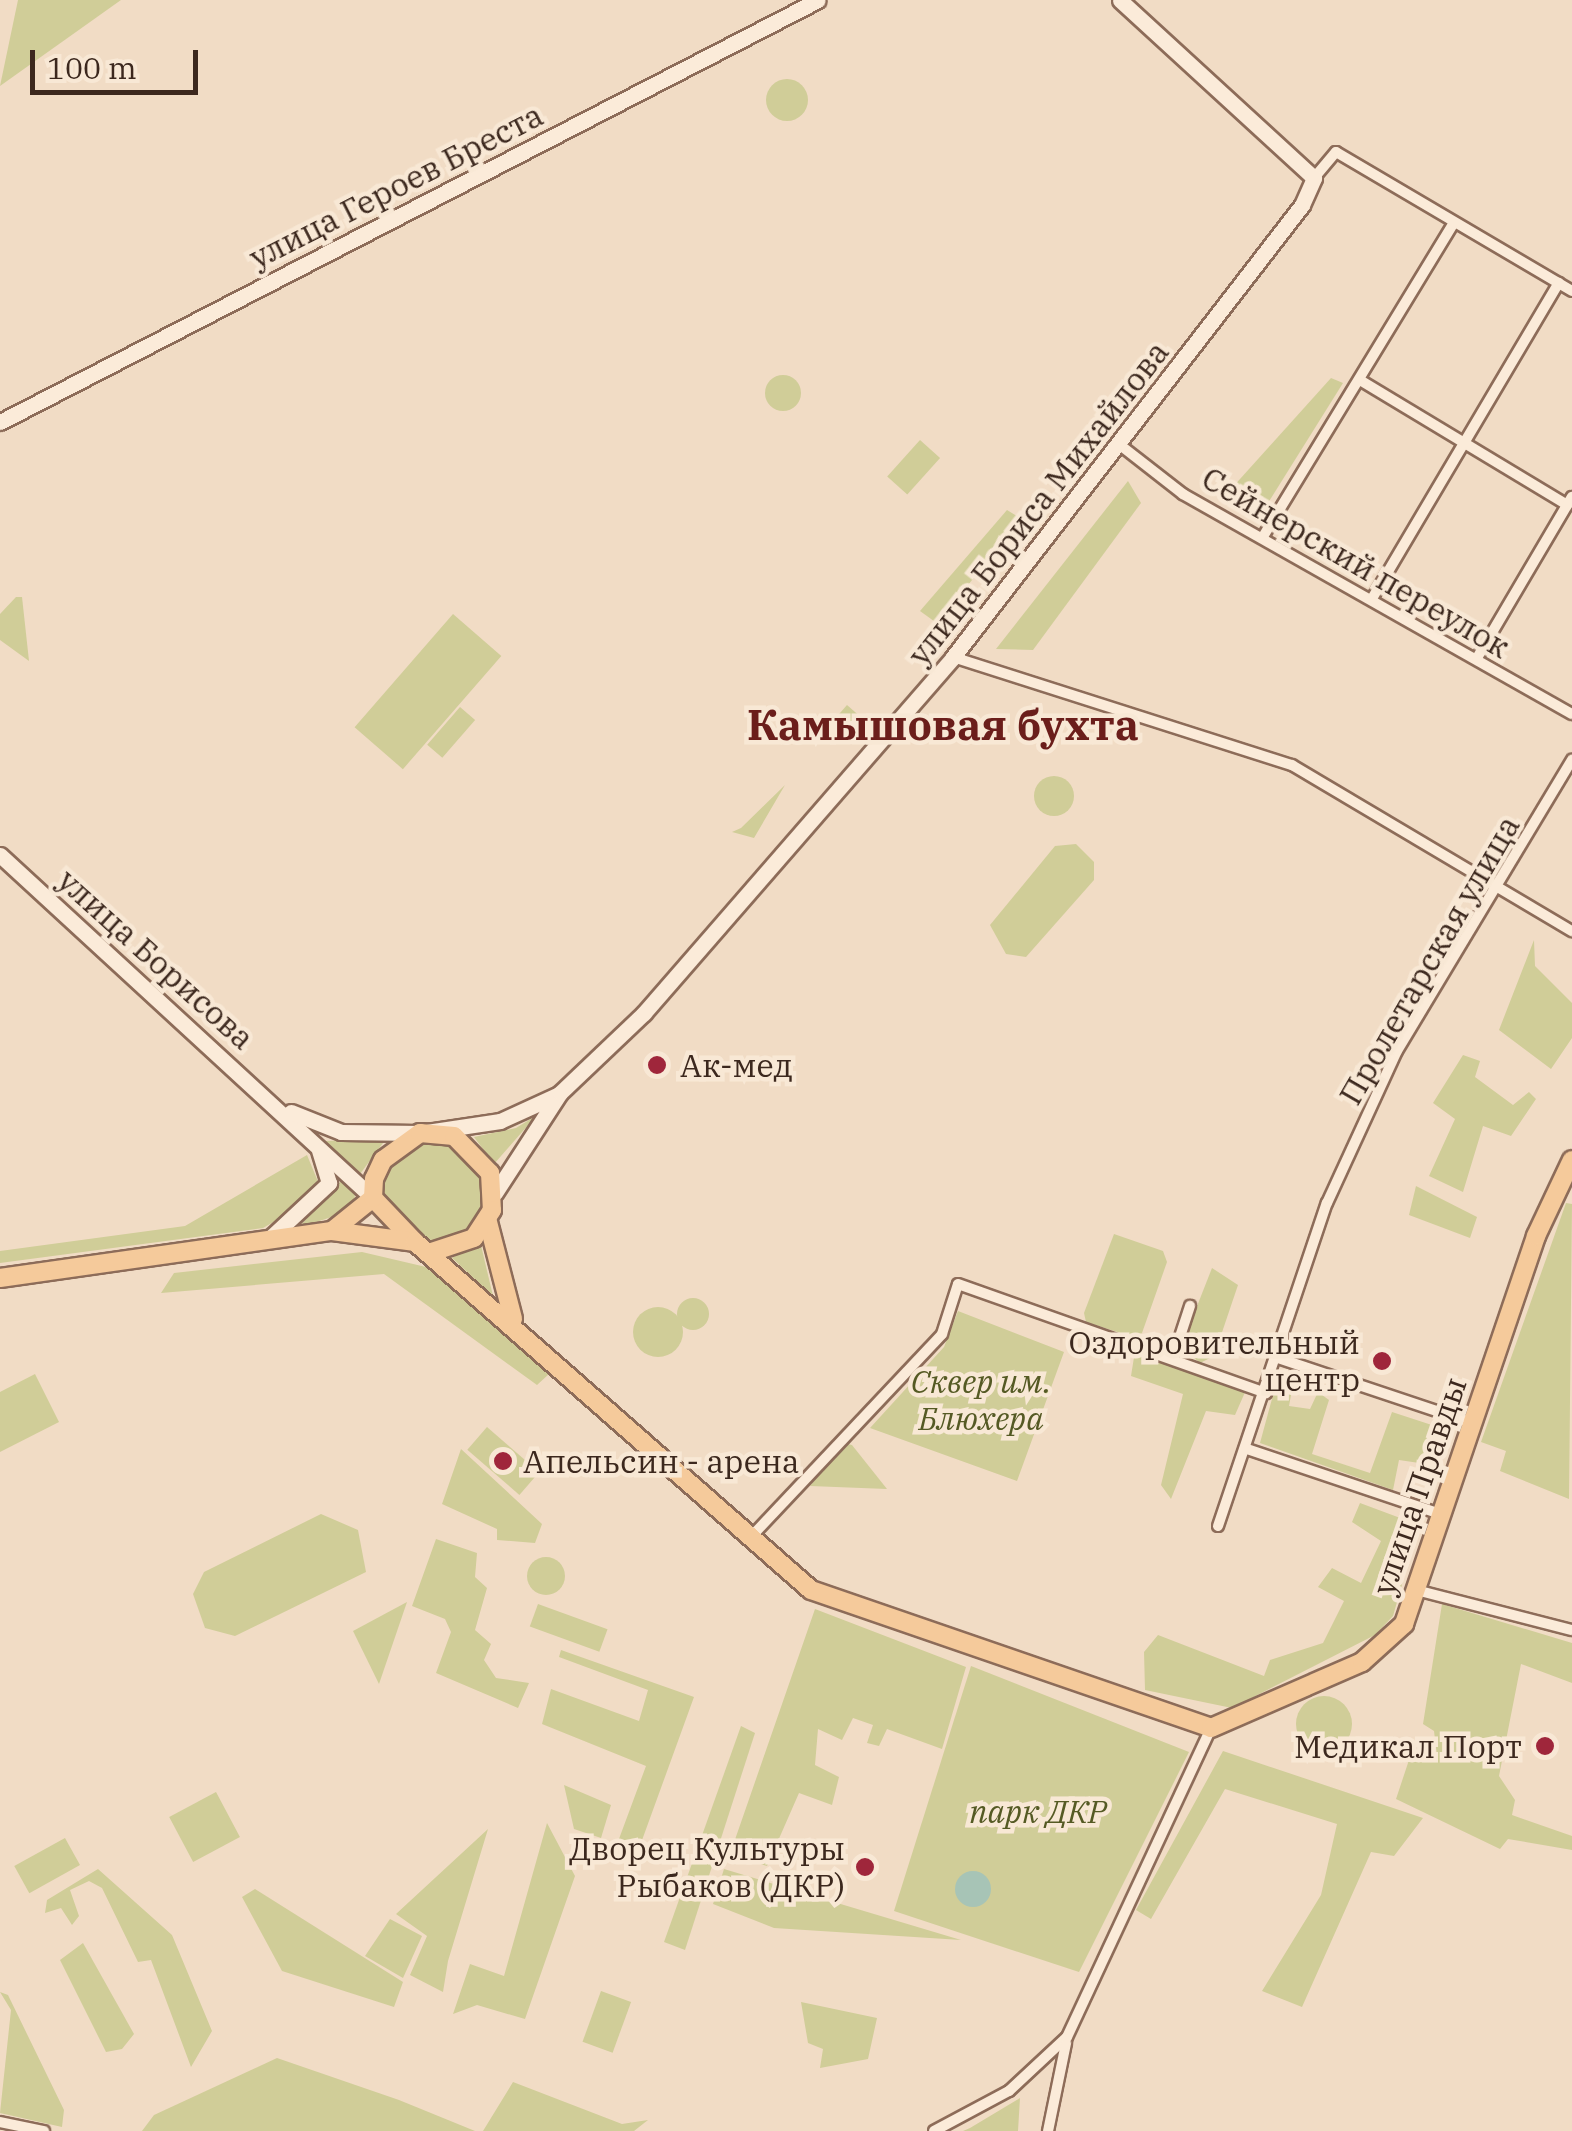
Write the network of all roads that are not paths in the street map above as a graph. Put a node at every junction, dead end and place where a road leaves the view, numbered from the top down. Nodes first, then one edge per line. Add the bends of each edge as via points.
1 (818, 0) edge
2 (1120, 0) edge
3 (1314, 178) junction
4 (1454, 223) junction
5 (1559, 283) junction
6 (1572, 291) edge
7 (1360, 380) junction
8 (0, 422) edge
9 (1466, 443) junction
10 (1120, 445) junction
11 (1570, 501) edge
12 (1264, 536) junction
13 (1373, 597) junction
14 (952, 657) junction
15 (1476, 658) junction
16 (1572, 714) edge
17 (1572, 760) edge
18 (0, 855) edge
19 (1498, 886) junction
20 (1572, 931) edge
21 (560, 1093) junction
22 (274, 1103) junction
23 (420, 1133) junction
24 (315, 1142) junction
25 (1572, 1160) edge
26 (495, 1193) junction
27 (373, 1198) junction
28 (488, 1222) junction
29 (332, 1231) junction
30 (270, 1238) junction
31 (424, 1247) junction
32 (0, 1278) edge
33 (1190, 1306) dead end
34 (517, 1328) junction
35 (1172, 1358) junction
36 (1278, 1358) junction
37 (1266, 1393) junction
38 (1472, 1423) junction
39 (1248, 1449) junction
40 (1440, 1514) junction
41 (1218, 1526) dead end
42 (750, 1539) junction
43 (1416, 1590) junction
44 (1572, 1630) edge
45 (1211, 1728) junction
46 (1068, 2037) junction
47 (0, 2122) edge
48 (44, 2131) edge
49 (934, 2131) edge
50 (1048, 2131) edge

1 - 8 street, улица Героев Бреста
2 - 3 street
3 - 4 street, улица Бориса Михайлова via 1336,152
3 - 10 street, улица Бориса Михайлова
4 - 5 street
4 - 7 street
5 - 6 street
5 - 9 street
7 - 9 street
7 - 12 street
9 - 11 street
9 - 13 street
10 - 12 street, Сейнерский переулок
10 - 14 street, улица Бориса Михайлова
11 - 15 street
12 - 13 street, Сейнерский переулок
13 - 15 street, Сейнерский переулок
14 - 19 street via 1292,765
14 - 21 street, улица Бориса Михайлова via 644,1013
15 - 16 street, Сейнерский переулок
17 - 19 street, Пролетарская улица
18 - 22 street, улица Борисова
19 - 20 street
19 - 36 street, Пролетарская улица via 1388,1069 1326,1203
21 - 23 street, улица Бориса Михайлова via 500,1121
21 - 26 street, улица Бориса Михайлова
22 - 23 street, улица Борисова via 340,1132
22 - 24 street, улица Борисова
23 - 26 main road via 466,1142
23 - 27 main road via 383,1160
24 - 27 street, улица Борисова
24 - 30 street via 329,1183
25 - 38 main road, улица Правды
26 - 28 main road
27 - 29 main road
27 - 31 main road
28 - 31 main road via 474,1238
28 - 34 main road
29 - 30 main road
29 - 31 main road
30 - 32 main road
31 - 34 main road
33 - 35 street
34 - 42 main road
35 - 37 street
35 - 42 street via 958,1284 942,1334
36 - 37 street, Пролетарская улица
36 - 38 street
37 - 39 street, Пролетарская улица
38 - 40 main road, улица Правды
39 - 40 street
39 - 41 street, Пролетарская улица
40 - 43 main road, улица Правды
42 - 45 main road via 846,1608
43 - 44 street
43 - 45 main road, улица Правды via 1382,1649
45 - 46 street
46 - 49 street via 1010,2091
46 - 50 street
47 - 48 street

